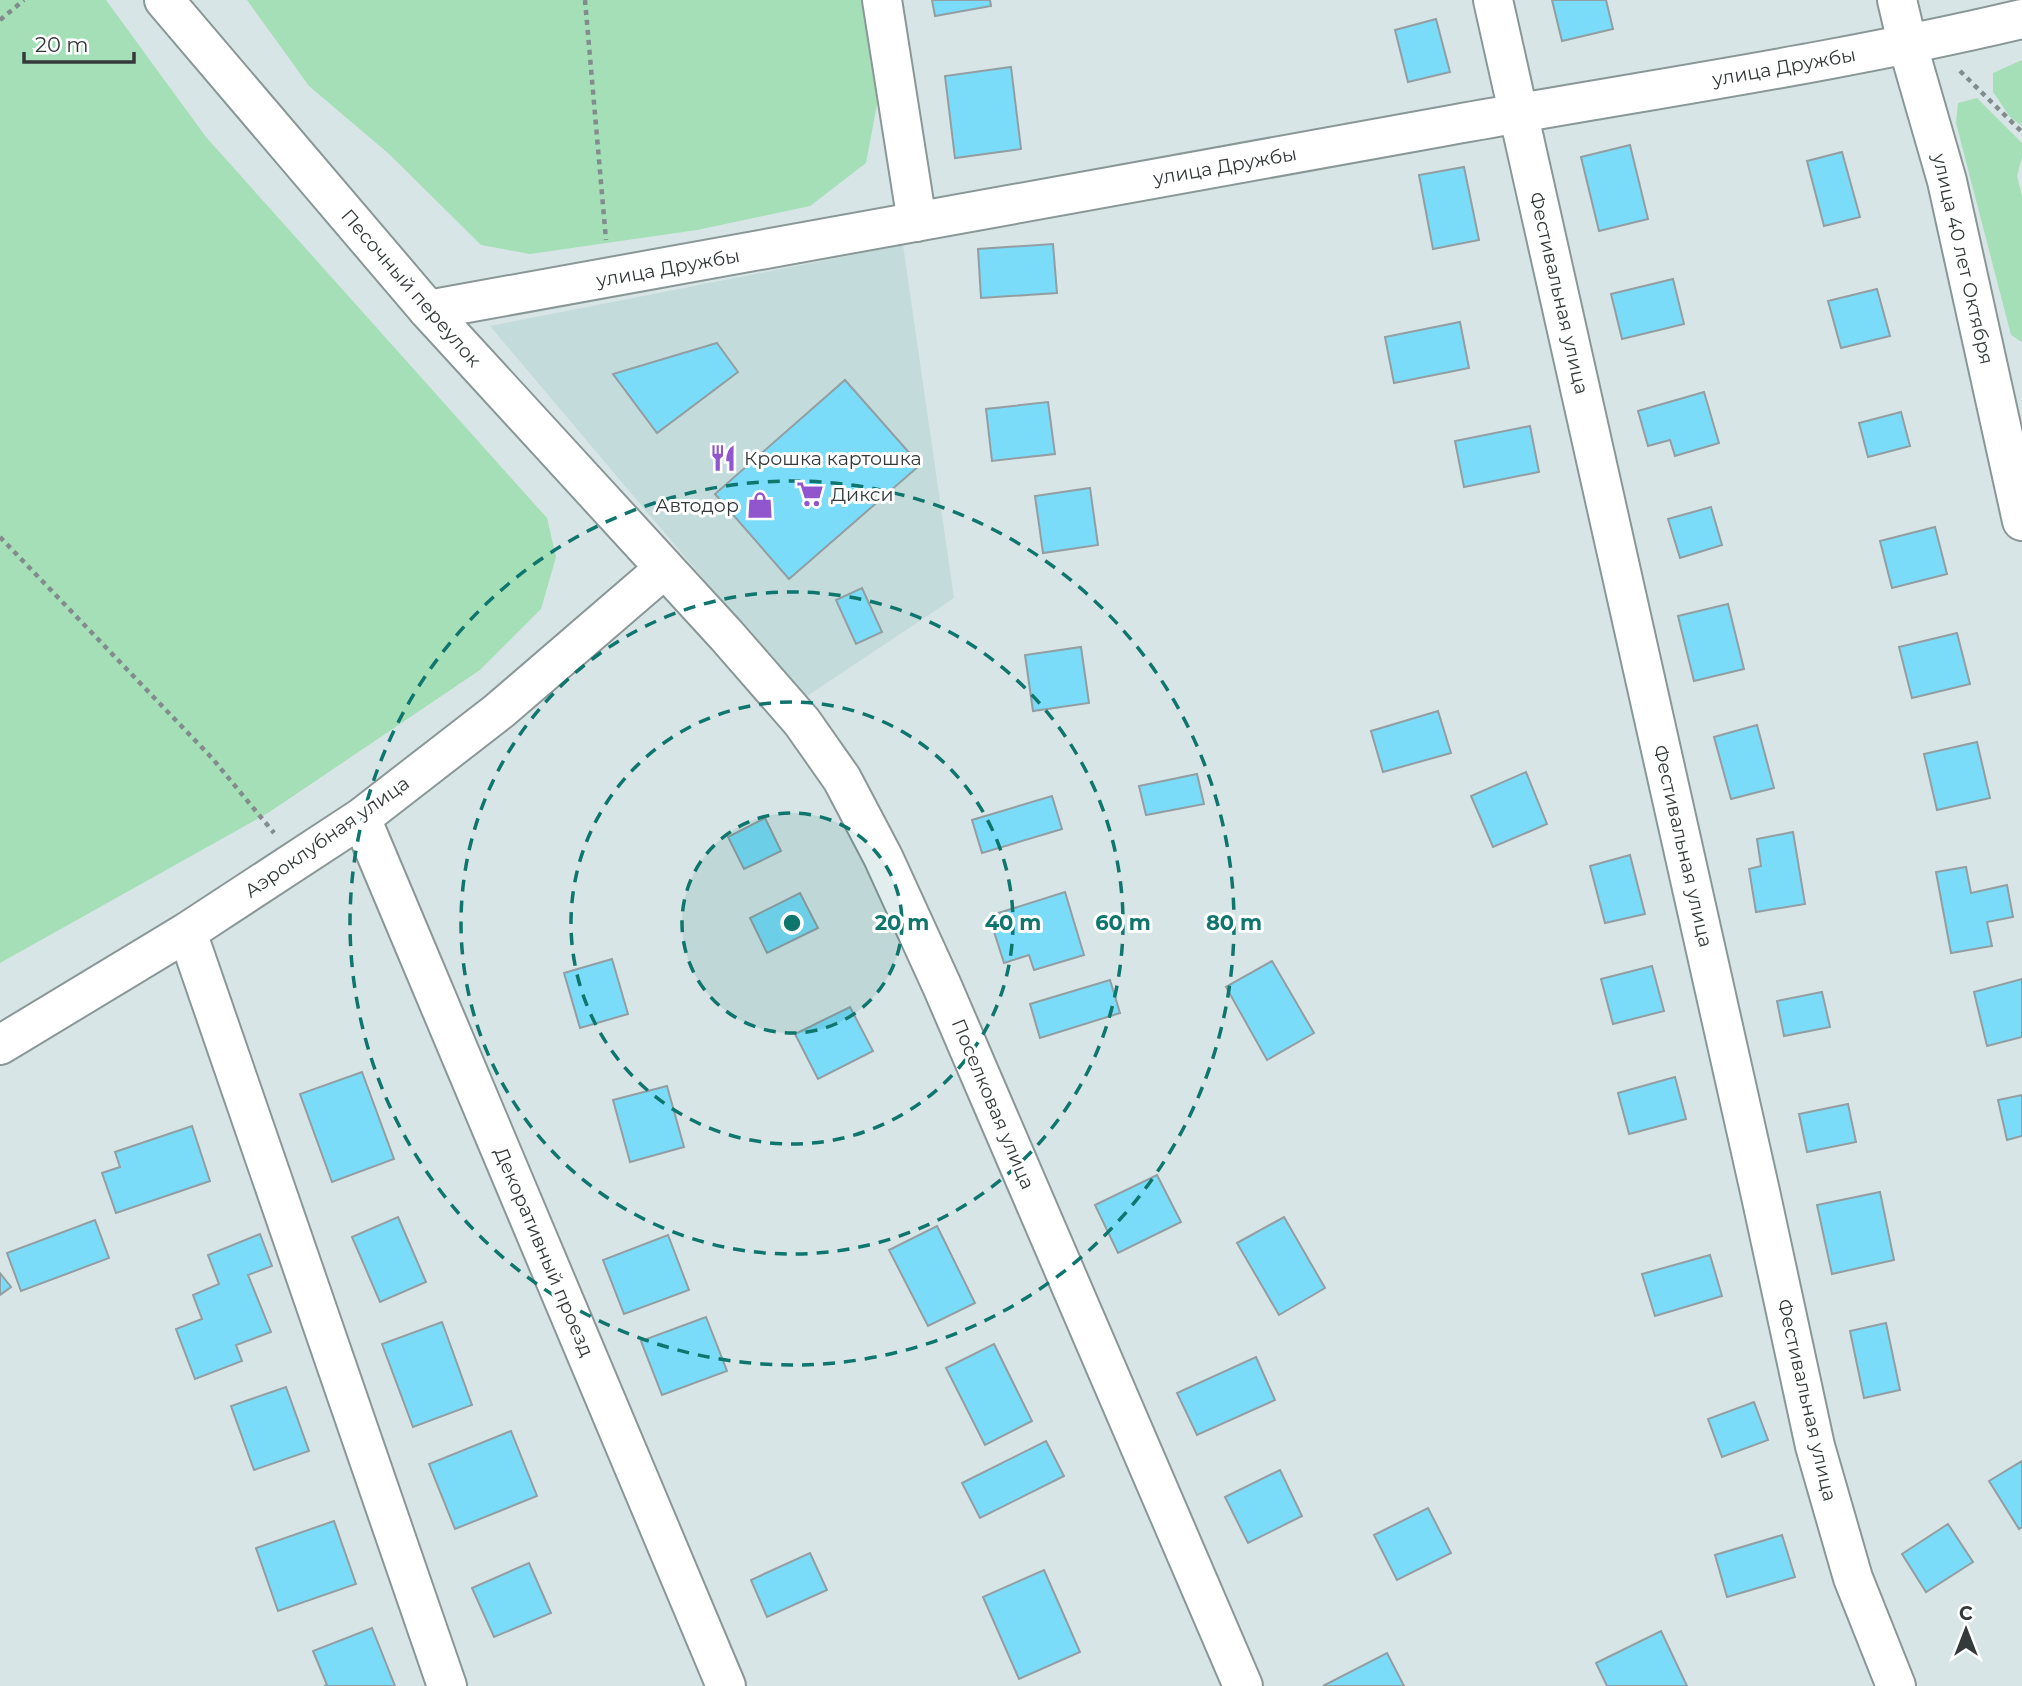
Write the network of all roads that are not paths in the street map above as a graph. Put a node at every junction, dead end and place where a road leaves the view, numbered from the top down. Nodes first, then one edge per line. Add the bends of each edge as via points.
1 (163, 0) edge
2 (882, 0) edge
3 (1493, 0) edge
4 (1897, 0) edge
5 (2022, 19) edge
6 (1919, 43) junction
7 (1518, 113) junction
8 (917, 222) junction
9 (428, 310) junction
10 (2007, 383) edge
11 (2022, 520) edge
12 (664, 569) junction
13 (361, 818) junction
14 (187, 932) junction
15 (0, 1045) edge
16 (447, 1686) edge
17 (726, 1686) edge
18 (1243, 1686) edge
19 (1896, 1686) edge

1 - 9 street, Песочный переулок
2 - 8 street
3 - 7 street, Фестивальная улица
4 - 6 street, улица 40 лет Октября
5 - 6 street, улица Дружбы
6 - 7 street, улица Дружбы
6 - 10 street, улица 40 лет Октября via 1947,181
7 - 8 street, улица Дружбы
7 - 19 street, Фестивальная улица via 1815,1446 1853,1578
8 - 9 street, улица Дружбы
9 - 12 street, Песочный переулок
10 - 11 street, улица 40 лет Октября
12 - 13 street, Аэроклубная улица via 499,711
12 - 18 street, Поселковая улица via 802,722 842,779 883,857
13 - 14 street, Аэроклубная улица
13 - 17 street, Декоративный проезд
14 - 15 street, Аэроклубная улица
14 - 16 street

